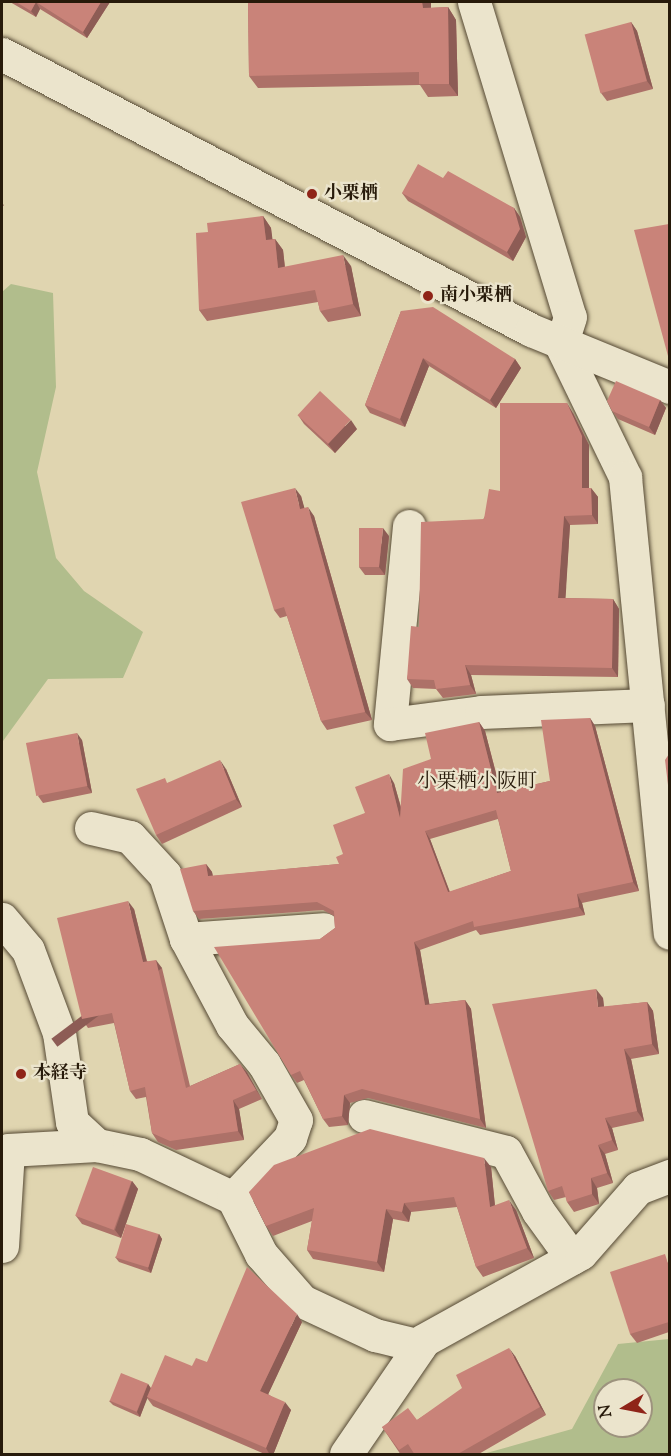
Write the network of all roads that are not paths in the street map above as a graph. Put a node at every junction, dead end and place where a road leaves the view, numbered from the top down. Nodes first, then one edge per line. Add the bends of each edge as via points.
1 (474, 2) edge
2 (2, 54) edge
3 (561, 345) junction
4 (669, 387) edge
5 (409, 526) dead end
6 (657, 657) edge
7 (648, 705) junction
8 (91, 828) dead end
9 (2, 920) edge
10 (324, 929) dead end
11 (669, 933) edge
12 (186, 939) junction
13 (364, 1116) dead end
14 (98, 1145) junction
15 (669, 1176) edge
16 (233, 1198) junction
17 (2, 1246) edge
18 (572, 1258) junction
19 (420, 1346) junction
20 (346, 1455) edge

1 - 3 street via 570,317
2 - 3 street
3 - 4 street
3 - 6 street via 626,477
5 - 7 street via 390,724 481,712
6 - 7 street
7 - 11 street
8 - 12 street via 130,837 165,875
9 - 14 street via 28,950 59,1034 72,1122
10 - 12 street
12 - 16 street via 232,1025 264,1064 296,1120 290,1138
13 - 18 street via 506,1152 538,1211
14 - 16 street via 140,1154
14 - 17 street via 8,1150
15 - 18 street via 638,1188
16 - 19 street via 261,1254 302,1301 375,1335
18 - 19 street
19 - 20 street

